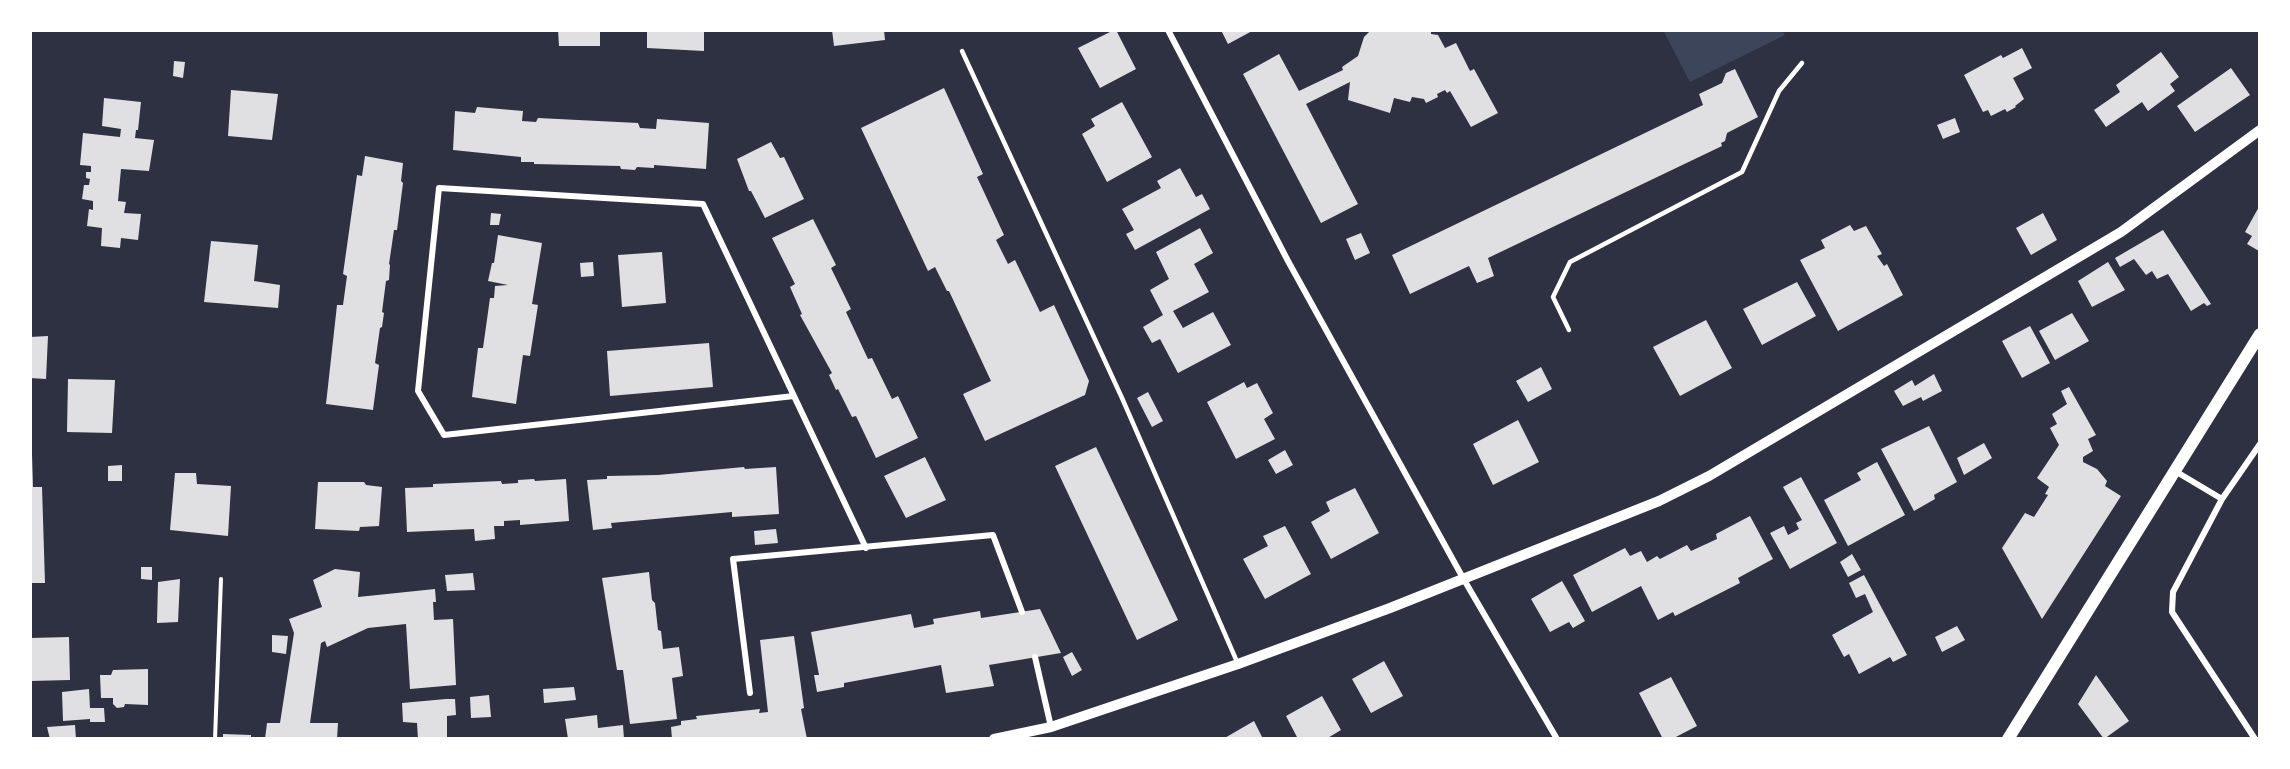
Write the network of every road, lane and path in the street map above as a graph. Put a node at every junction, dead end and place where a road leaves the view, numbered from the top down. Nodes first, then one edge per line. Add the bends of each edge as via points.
1 (1168, 30) edge
2 (962, 51) dead end
3 (1802, 63) dead end
4 (2260, 130) edge
5 (1569, 330) dead end
6 (2260, 334) edge
7 (794, 396) junction
8 (2260, 444) edge
9 (2175, 471) junction
10 (2222, 499) junction
11 (866, 548) junction
12 (1463, 578) junction
13 (221, 579) dead end
14 (1022, 612) dead end
15 (1035, 657) dead end
16 (1238, 664) junction
17 (750, 693) dead end
18 (1051, 727) junction
19 (215, 739) edge
20 (994, 739) edge
21 (1557, 739) edge
22 (2008, 739) edge
23 (2255, 739) edge

1 - 12 street via 1288,261
2 - 16 lane via 1122,398
3 - 5 lane via 1779,91 1742,172 1570,261 1553,297
4 - 12 street via 2121,232 1709,476 1630,513
6 - 9 main road
7 - 7 street via 703,204 439,188 418,391 444,435
7 - 11 street
8 - 10 street
9 - 10 street
9 - 22 main road
10 - 23 street via 2173,592 2172,612
11 - 14 street via 993,535
11 - 17 street via 733,560
12 - 16 street
12 - 21 street
13 - 19 path
15 - 18 street
16 - 18 street
18 - 20 street

